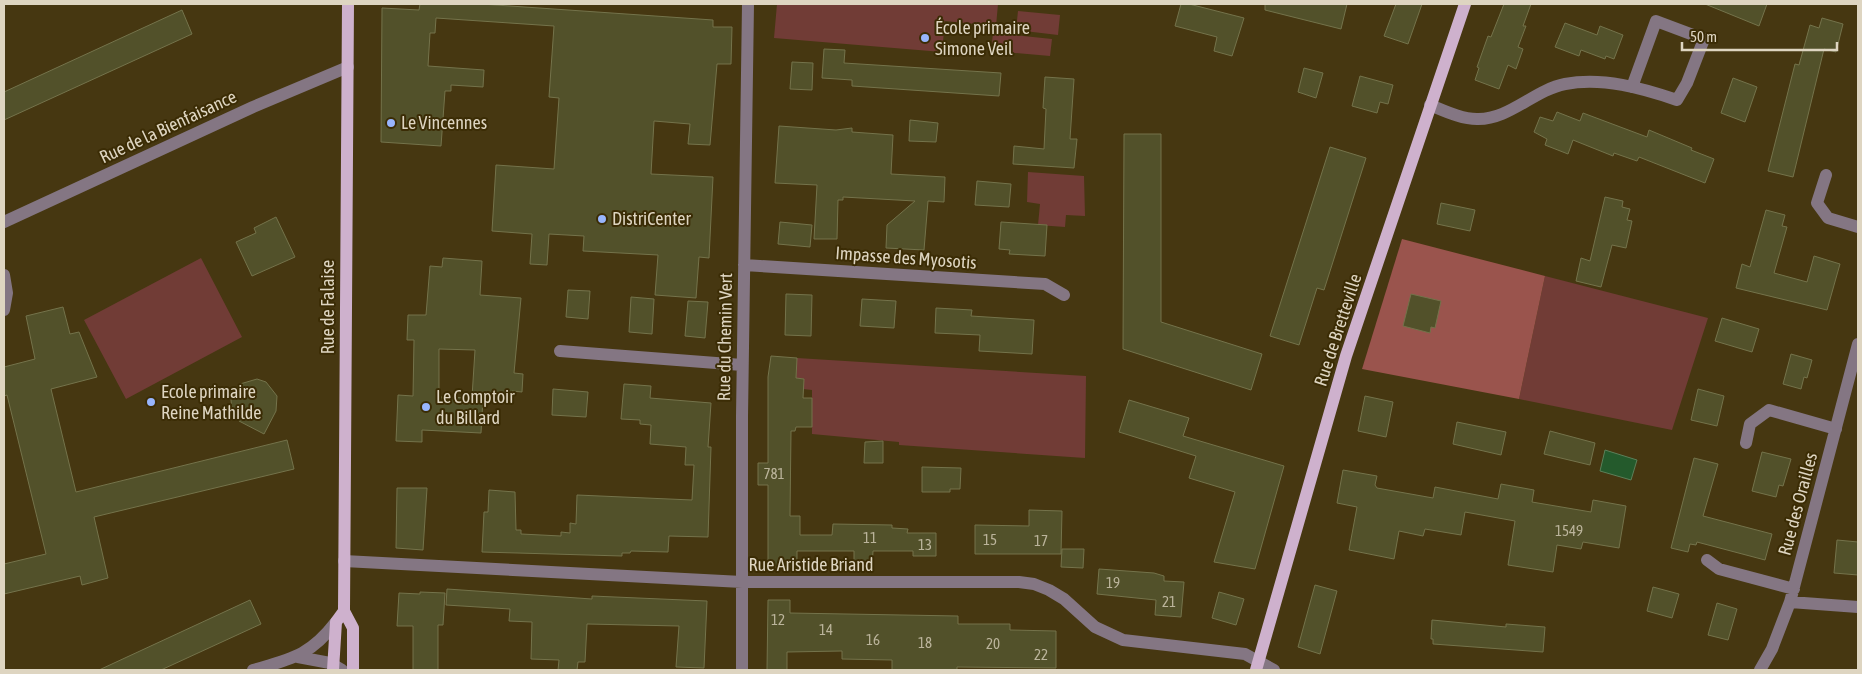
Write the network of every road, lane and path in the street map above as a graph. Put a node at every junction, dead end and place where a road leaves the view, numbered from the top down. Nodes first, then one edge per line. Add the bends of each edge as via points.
1 (348, 4) edge
2 (748, 4) edge
3 (1465, 4) edge
4 (348, 66) junction
5 (1632, 87) junction
6 (1430, 105) junction
7 (1826, 174) dead end
8 (4, 222) edge
9 (1858, 227) edge
10 (744, 265) junction
11 (4, 275) edge
12 (1064, 295) dead end
13 (4, 310) edge
14 (1858, 344) edge
15 (560, 351) dead end
16 (742, 365) junction
17 (1836, 429) junction
18 (1746, 443) dead end
19 (1707, 560) dead end
20 (344, 561) junction
21 (742, 582) junction
22 (1794, 589) junction
23 (1790, 602) junction
24 (1858, 608) edge
25 (344, 611) junction
26 (336, 622) junction
27 (298, 657) junction
28 (1258, 666) edge
29 (336, 669) edge
30 (253, 670) edge
31 (319, 670) edge
32 (353, 670) edge
33 (742, 670) edge
34 (1274, 670) edge
35 (1760, 670) edge

1 - 4 main road, Rue de Falaise
2 - 10 street, Rue du Chemin Vert
3 - 6 main road, Rue de Bretteville
4 - 8 street, Rue de la Bienfaisance
4 - 20 main road, Rue de Falaise
5 - 5 street via 1677,100 1704,39 1656,21
5 - 6 street via 1594,82 1563,85 1487,119 1468,118
6 - 28 main road, Rue de Bretteville via 1346,356
7 - 9 street via 1817,203 1828,218
10 - 12 street, Impasse des Myosotis via 1045,284
10 - 16 street, Rue du Chemin Vert
11 - 13 street via 7,293
14 - 17 street, Rue des Orailles
15 - 16 street
16 - 21 street, Rue du Chemin Vert
17 - 18 street via 1769,410 1750,424
17 - 22 street, Rue des Orailles
19 - 22 street via 1720,569
20 - 21 street, Rue Aristide Briand
20 - 25 main road, Rue de Falaise
21 - 28 street, Rue Aristide Briand via 1034,584 1064,599 1095,627 1123,640 1245,654
21 - 33 street, Rue du Chemin Vert
22 - 23 street, Rue des Orailles
23 - 24 street
23 - 35 street, Rue des Orailles via 1772,649
25 - 26 main road
25 - 32 main road, Rue de Falaise via 353,628
26 - 27 street via 324,638
26 - 29 main road
27 - 29 street
27 - 30 street
27 - 31 street
28 - 34 street, Rue Aristide Briand

